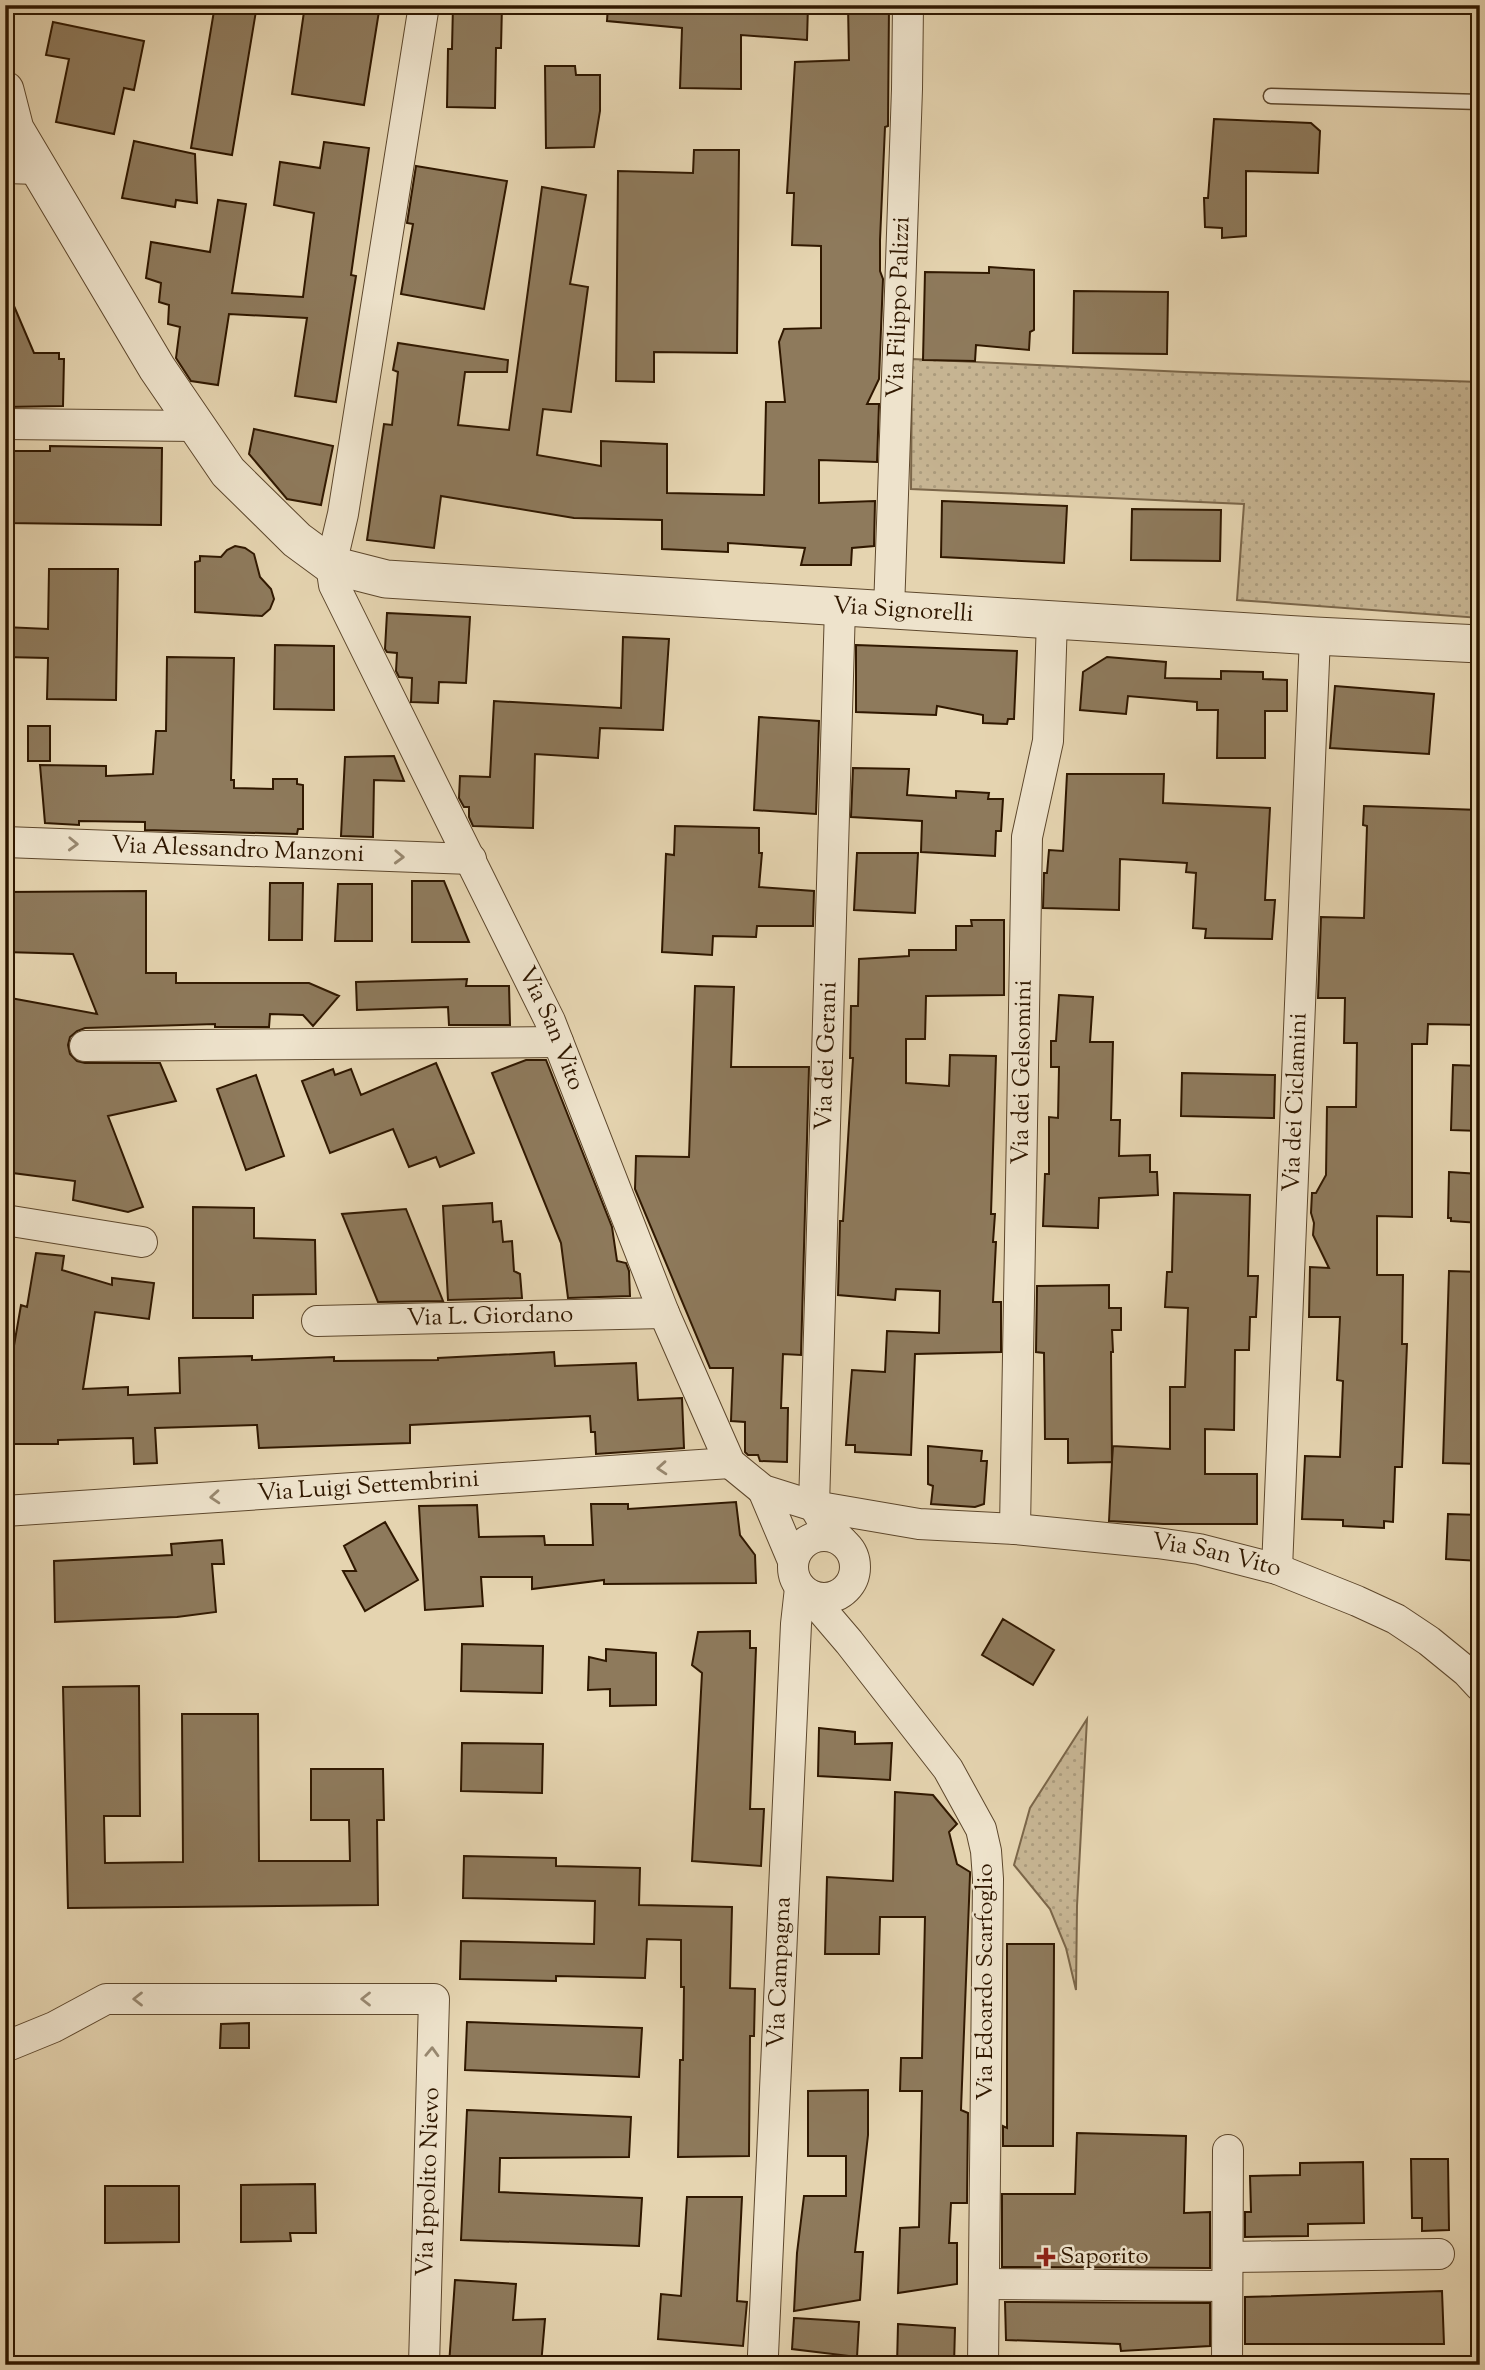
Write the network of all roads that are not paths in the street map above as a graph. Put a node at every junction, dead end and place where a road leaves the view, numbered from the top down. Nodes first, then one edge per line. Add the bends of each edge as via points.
1 (424, 5) edge
2 (908, 5) edge
3 (5, 90) edge
4 (1271, 96) dead end
5 (1480, 102) edge
6 (22, 168) edge
7 (5, 424) edge
8 (196, 426) junction
9 (331, 565) junction
10 (840, 607) junction
11 (889, 610) junction
12 (1052, 619) junction
13 (1315, 636) junction
14 (1480, 644) edge
15 (5, 842) edge
16 (471, 859) junction
17 (558, 1042) junction
18 (85, 1046) dead end
19 (5, 1220) edge
20 (142, 1242) dead end
21 (664, 1312) junction
22 (317, 1321) dead end
23 (730, 1463) junction
24 (763, 1490) junction
25 (5, 1511) edge
26 (919, 1524) junction
27 (1015, 1529) junction
28 (823, 1555) junction
29 (1278, 1569) junction
30 (849, 1642) junction
31 (1476, 1677) edge
32 (5, 2047) edge
33 (1228, 2150) dead end
34 (1439, 2255) dead end
35 (1227, 2271) junction
36 (984, 2284) junction
37 (763, 2355) dead end
38 (424, 2365) edge
39 (983, 2365) edge
40 (1227, 2365) edge

1 - 9 street
2 - 11 street, Via Filippo Palizzi
3 - 6 street
4 - 5 lane
6 - 8 street
7 - 8 street
8 - 9 street via 228,472 297,540
9 - 10 street, Via Signorelli via 386,579
9 - 16 street, Via San Vito via 334,585
10 - 11 street, Via Signorelli
10 - 28 street, Via dei Gerani
11 - 12 street, Via Signorelli
12 - 13 street, Via Signorelli
12 - 27 street, Via dei Gelsomini via 1048,741 1027,837
13 - 14 street, Via Signorelli
13 - 29 street, Via dei Ciclamini
15 -> 16 street, Via Alessandro Manzoni
16 - 17 street, Via San Vito
17 - 18 street
17 - 21 street, Via San Vito
19 - 20 street
21 - 22 street, Via L. Giordano
21 - 23 street, Via San Vito
23 - 24 street, Via San Vito
23 -> 25 street, Via Luigi Settembrini
24 - 28 street, Via San Vito
24 - 28 street, Via San Vito
26 - 27 street, Via San Vito
26 - 28 street, Via San Vito
26 - 28 street, Via San Vito via 855,1513
27 - 29 street, Via San Vito via 1199,1549
28 - 30 street
28 - 30 street, Via Edoardo Scarfoglio
28 - 37 street, Via Campagna via 795,1638
29 - 31 street, Via San Vito via 1396,1619
30 - 36 street, Via Edoardo Scarfoglio via 948,1769 981,1829 986,1851
38 -> 32 street, Via Ippolito Nievo via 434,1999 106,1999
33 - 35 street
34 - 35 street
35 - 36 street
35 - 40 street
36 - 39 street, Via Edoardo Scarfoglio

